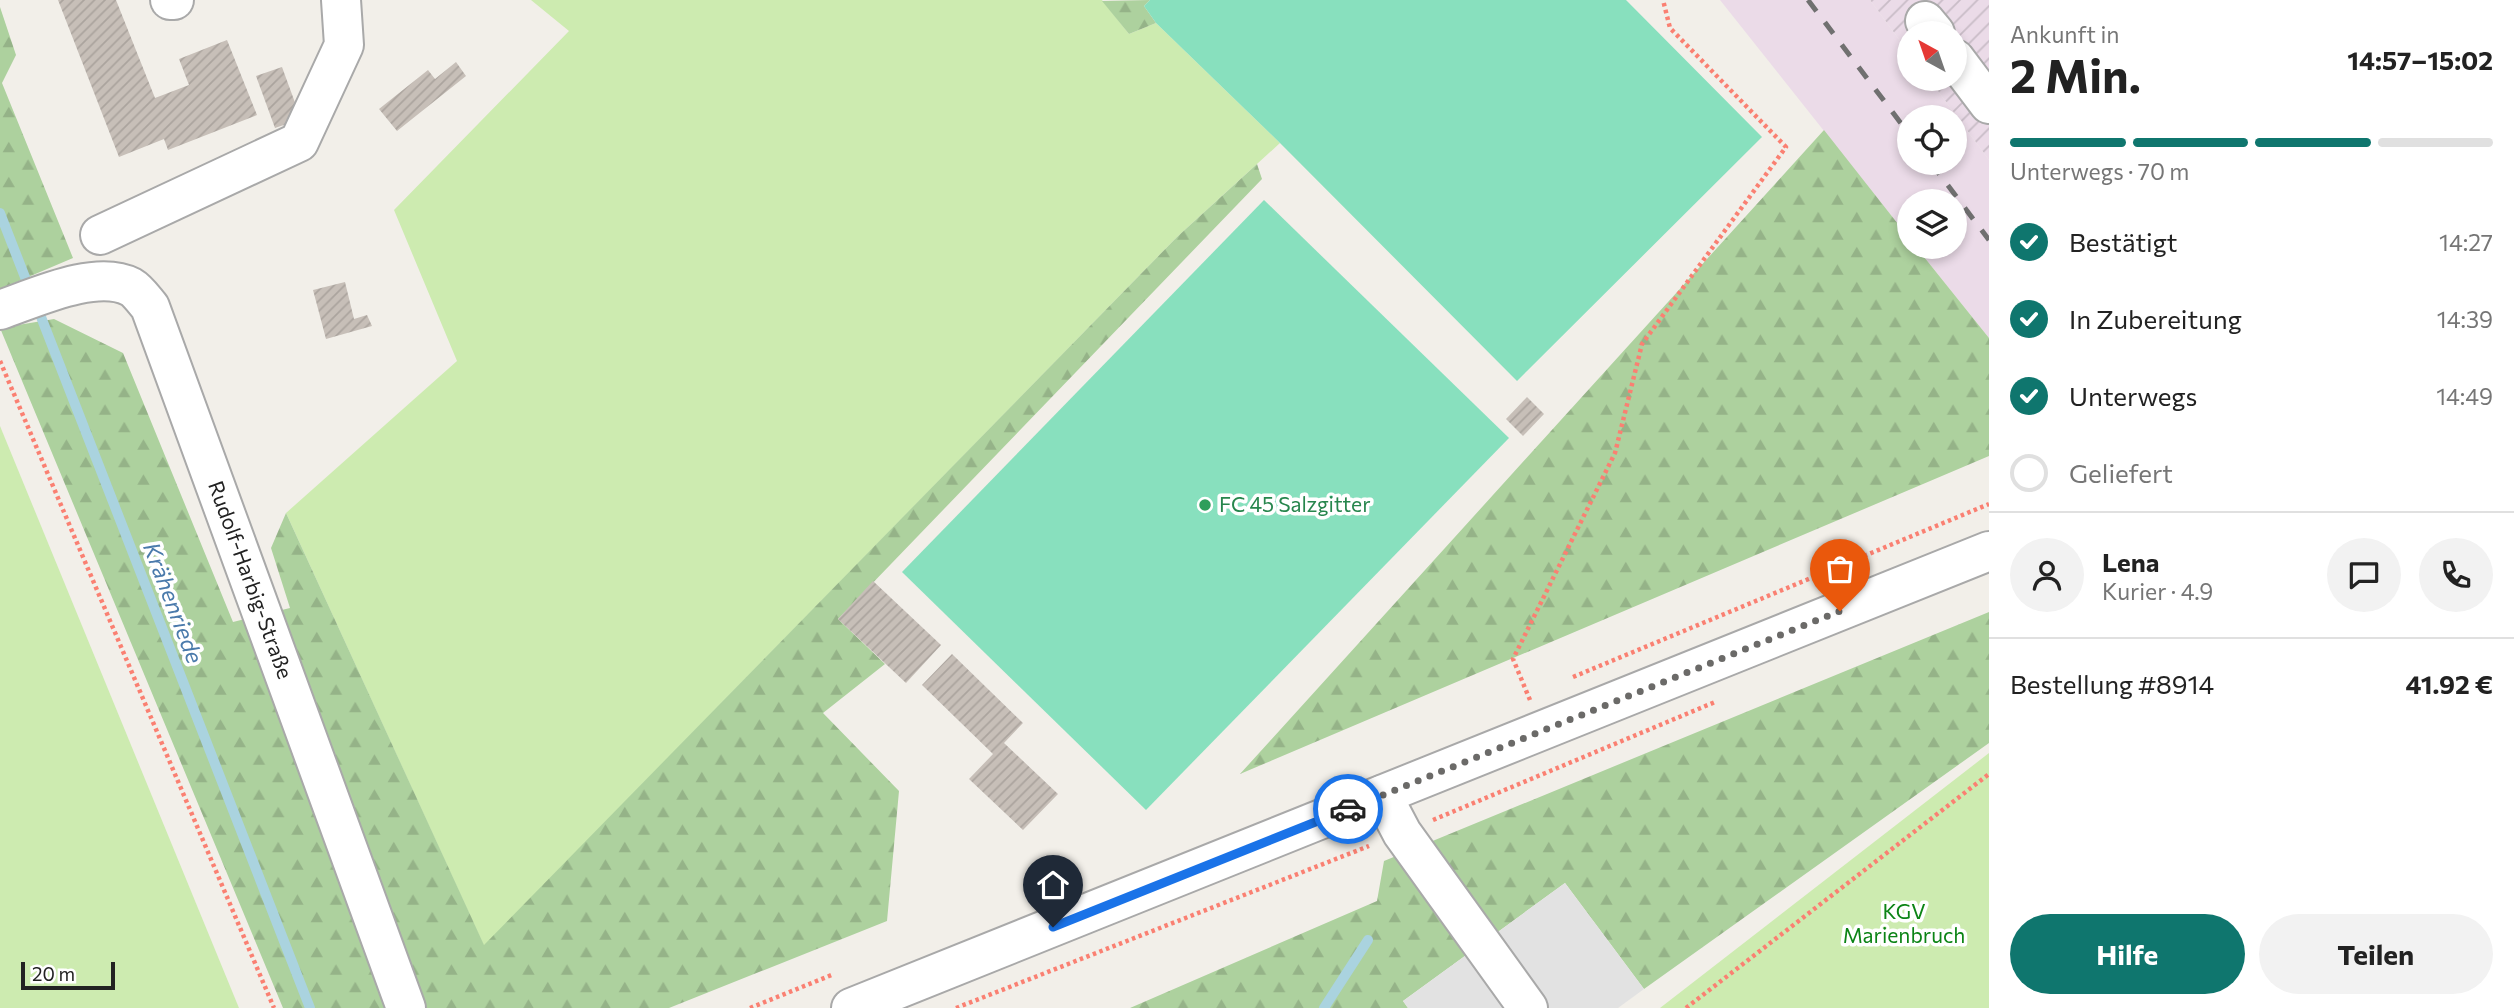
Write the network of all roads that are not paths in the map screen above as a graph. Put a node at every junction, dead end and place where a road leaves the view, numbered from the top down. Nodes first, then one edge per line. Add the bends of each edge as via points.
1 (341, 0) edge
2 (1967, 75) edge
3 (1989, 104) edge
4 (100, 235) dead end
5 (5, 308) edge
6 (1989, 551) edge
7 (1382, 795) junction
8 (845, 990) edge
9 (406, 1008) edge
10 (1528, 1008) edge

1 - 4 street via 344,45 299,142
2 - 3 street
5 - 9 street, Rudolf-Harbig-Straße via 90,282 116,281 134,288 150,307
6 - 7 street
7 - 8 street
7 - 10 street via 1402,833

